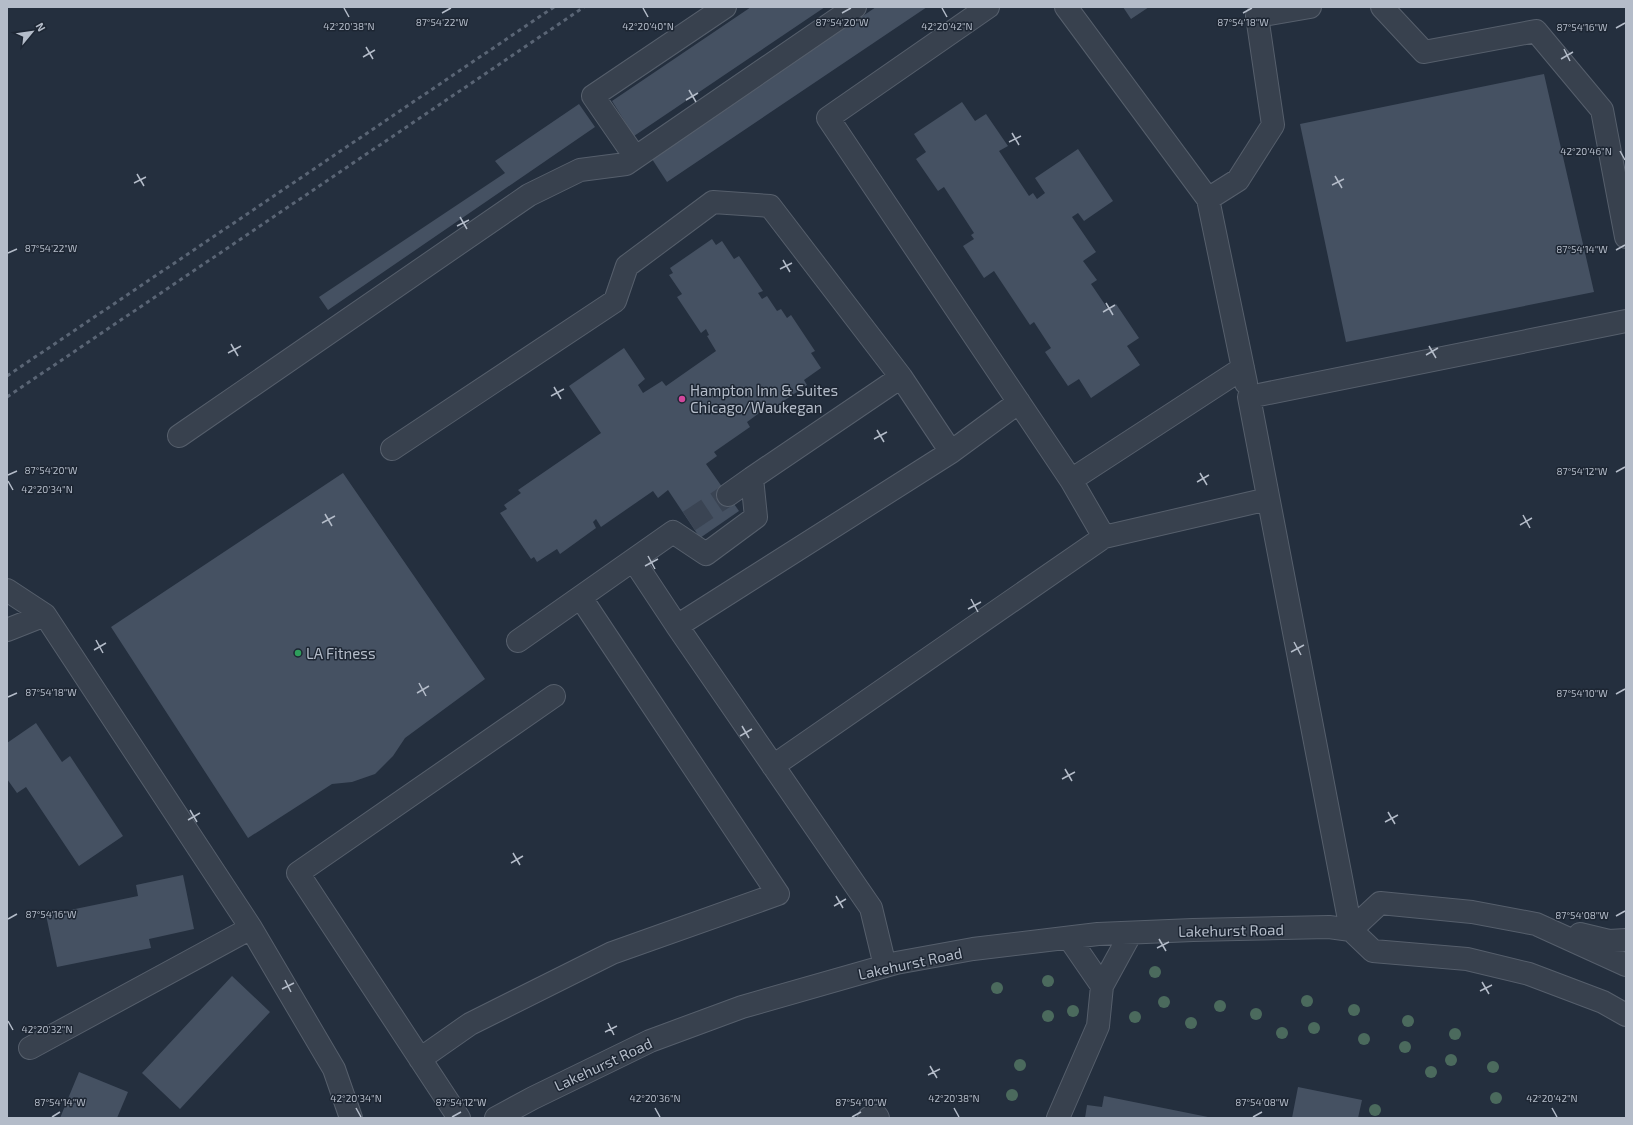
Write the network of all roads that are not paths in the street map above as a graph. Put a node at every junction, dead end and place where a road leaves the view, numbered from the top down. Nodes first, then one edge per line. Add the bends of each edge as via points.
1 (725, 7) edge
2 (855, 7) edge
3 (988, 7) edge
4 (1066, 7) edge
5 (1310, 7) edge
6 (1382, 7) edge
7 (635, 157) junction
8 (1208, 199) junction
9 (1626, 237) edge
10 (1626, 321) edge
11 (1243, 368) junction
12 (901, 377) junction
13 (1249, 398) junction
14 (1019, 402) junction
15 (179, 436) dead end
16 (392, 449) dead end
17 (951, 452) junction
18 (752, 478) junction
19 (1071, 480) junction
20 (728, 495) tunnel mouth
21 (1268, 498) junction
22 (1104, 537) junction
23 (634, 561) junction
24 (7, 590) edge
25 (581, 598) junction
26 (44, 615) junction
27 (677, 626) junction
28 (7, 630) edge
29 (518, 642) dead end
30 (554, 696) dead end
31 (773, 766) junction
32 (1536, 924) junction
33 (251, 928) junction
34 (1351, 930) junction
35 (1131, 933) junction
36 (1069, 938) junction
37 (1626, 940) edge
38 (1626, 965) edge
39 (885, 966) junction
40 (1102, 986) junction
41 (1626, 1015) edge
42 (30, 1048) dead end
43 (420, 1059) junction
44 (351, 1118) edge
45 (459, 1118) edge
46 (496, 1118) edge
47 (869, 1118) edge
48 (878, 1118) edge
49 (1058, 1118) edge

1 - 7 street via 593,96
2 - 7 street
3 - 14 street via 828,118
4 - 8 street
5 - 8 street via 1257,16 1273,125 1238,180
6 - 9 street via 1424,52 1536,30 1602,110
7 - 15 street via 626,164 580,170 529,195
8 - 11 street
10 - 13 street
11 - 13 street
11 - 19 street
12 - 16 street via 770,206 713,202 627,266 615,301
12 - 17 street
12 - 18 street
13 - 21 street
14 - 17 street
14 - 19 street
17 - 27 street
18 - 20 street
18 - 23 street via 756,517 706,554 681,527
19 - 22 street
21 - 22 street
21 - 34 street
22 - 31 street
23 - 25 street
23 - 27 street
24 - 26 street
25 - 29 street
25 - 43 street via 778,894 612,953 470,1024
26 - 28 street
26 - 33 street
27 - 31 street
30 - 43 street via 298,873
31 - 39 street via 871,908
32 - 34 street via 1472,912 1380,903
32 - 37 street via 1609,941
32 - 38 street
33 - 42 street
33 - 44 street via 334,1069
34 - 35 street, Lakehurst Road via 1329,927
34 - 41 street via 1373,951 1467,959 1528,974 1603,1002
35 - 36 street, Lakehurst Road
35 - 40 street
36 - 39 street, Lakehurst Road via 973,949
36 - 40 street
39 - 46 street, Lakehurst Road via 742,1007 650,1041
40 - 49 street via 1098,1026
43 - 45 street
47 - 48 street

